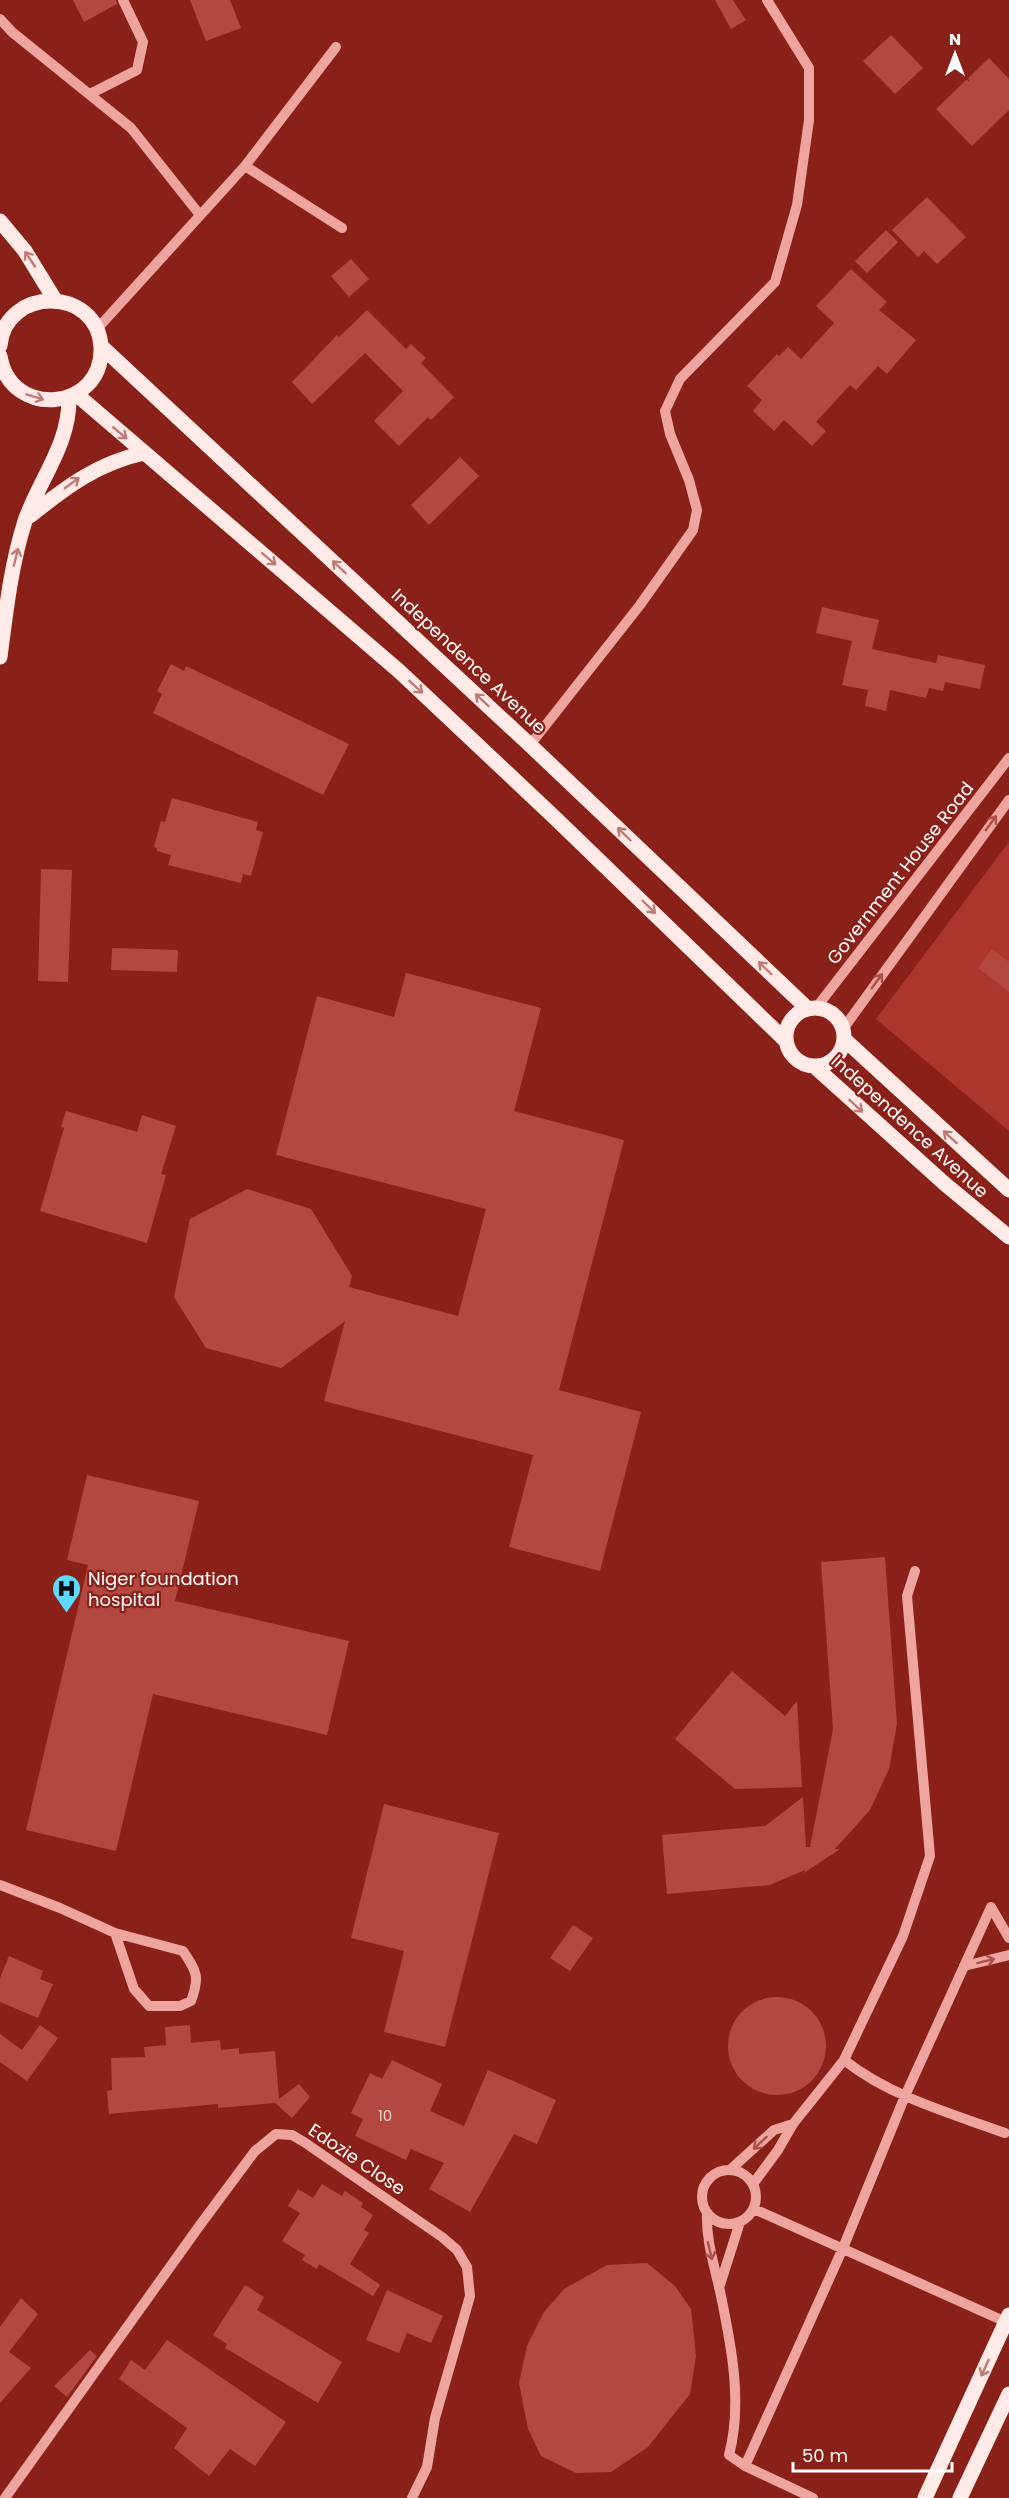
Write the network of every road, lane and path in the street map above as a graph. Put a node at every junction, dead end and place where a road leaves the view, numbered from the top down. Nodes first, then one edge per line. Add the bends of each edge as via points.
1 (123, 0) edge
2 (767, 0) edge
3 (0, 19) edge
4 (336, 47) dead end
5 (90, 94) junction
6 (245, 166) junction
7 (200, 215) junction
8 (0, 221) edge
9 (342, 228) dead end
10 (55, 300) junction
11 (97, 329) junction
12 (0, 339) edge
13 (0, 346) edge
14 (101, 346) junction
15 (0, 365) edge
16 (73, 396) junction
17 (144, 453) junction
18 (26, 520) junction
19 (0, 657) edge
20 (530, 745) junction
21 (1009, 758) edge
22 (1007, 806) edge
23 (812, 1008) junction
24 (844, 1034) junction
25 (786, 1041) junction
26 (814, 1066) junction
27 (1009, 1190) edge
28 (1009, 1237) edge
29 (915, 1571) dead end
30 (0, 1885) edge
31 (115, 1933) junction
32 (1009, 1938) edge
33 (1009, 1955) edge
34 (964, 1966) junction
35 (844, 2060) junction
36 (905, 2096) junction
37 (793, 2124) junction
38 (1005, 2133) dead end
39 (732, 2169) junction
40 (753, 2184) junction
41 (754, 2209) junction
42 (707, 2213) junction
43 (740, 2222) junction
44 (843, 2248) junction
45 (719, 2288) junction
46 (1008, 2320) edge
47 (1009, 2394) edge
48 (745, 2466) junction
49 (5, 2498) edge
50 (412, 2498) edge
51 (813, 2498) edge
52 (925, 2498) edge
53 (960, 2498) edge

1 - 5 street via 143,42 137,70
2 - 20 street via 809,68 809,120 797,205 775,282 680,379 665,411 697,510 693,530
3 - 5 street
4 - 6 street
5 - 7 street via 131,128
6 - 7 street
6 - 9 street
7 - 11 street
10 -> 8 main road via 25,251
10 - 11 main road via 80,309
10 - 12 main road via 37,301 20,309
11 - 14 main road
12 - 13 main road
14 - 16 main road via 96,373
20 -> 14 main road, Independence Avenue
15 -> 16 main road via 21,392 36,399 53,401
16 -> 17 main road
16 - 18 main road via 64,437
18 -> 17 main road via 80,477 120,458
17 -> 25 main road via 399,671
19 -> 18 main road via 14,562
23 -> 20 main road, Independence Avenue
21 - 23 street, Government House Road
24 -> 22 street
23 - 24 main road via 833,1014
23 - 25 main road via 800,1012 789,1025
24 - 26 main road via 842,1050 835,1059
27 -> 24 main road, Independence Avenue
25 - 26 main road via 796,1058
26 -> 28 main road, Independence Avenue
29 - 35 street via 907,1596 930,1856 903,1936
30 - 31 street
31 - 31 street via 183,1951 195,1969 198,1984 190,2001 180,2006 149,2006 134,1989
32 - 34 street via 991,1907
34 -> 33 street
34 - 36 street
35 - 36 street via 868,2079
35 - 37 street
36 - 38 street
36 - 44 street
37 -> 39 street via 774,2130
37 - 40 street
39 - 40 street
39 - 42 street via 715,2173 703,2187 701,2196
40 - 41 street
41 - 43 street
41 - 44 street
42 - 43 street via 722,2223
42 -> 45 street via 706,2237
43 - 45 street
44 - 46 street
44 - 48 street
45 - 48 street via 732,2351 737,2427 729,2456
46 -> 52 main road
47 - 53 main road
48 - 51 street
49 - 50 street, Edozie Close via 214,2206 255,2151 276,2134 292,2135 304,2142 403,2210 457,2250 467,2266 470,2296 435,2418 427,2468

